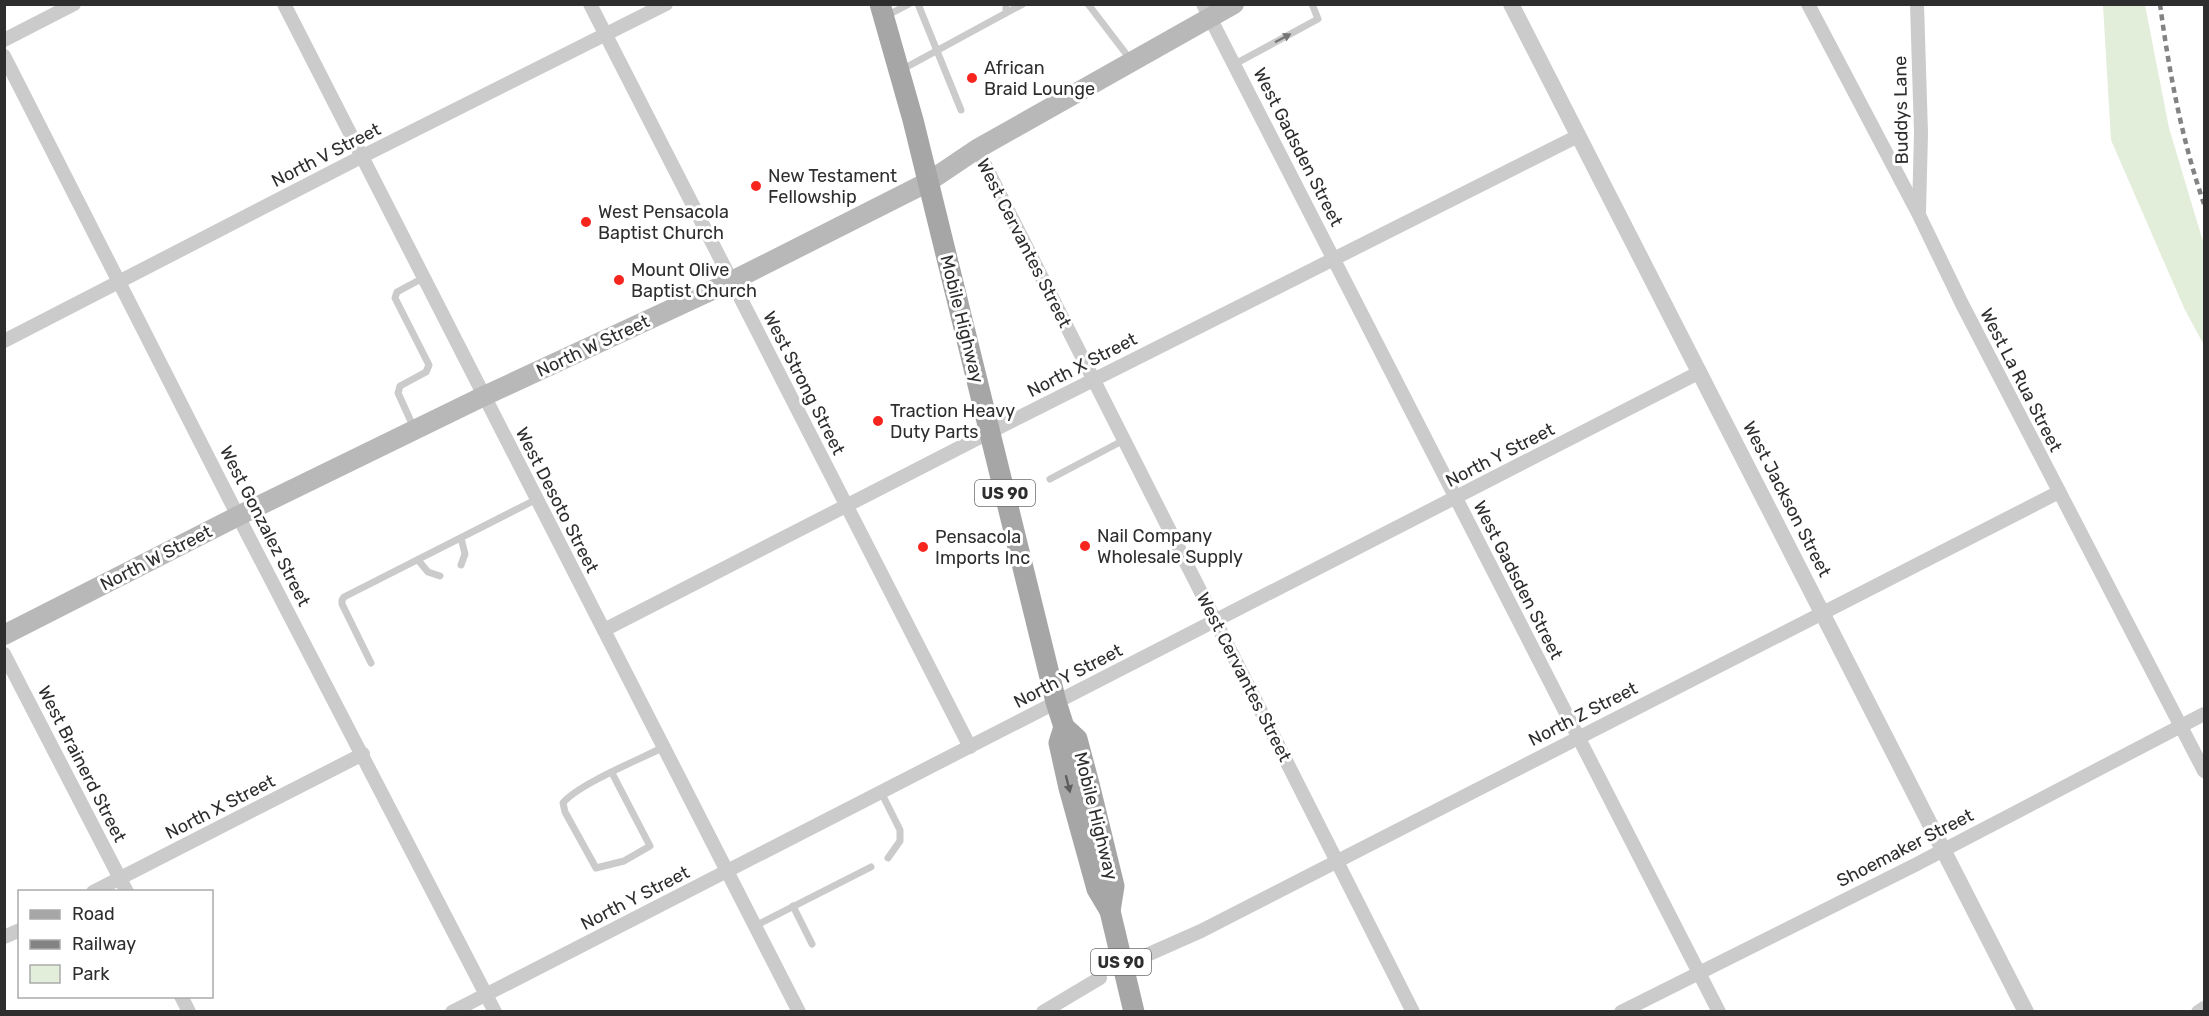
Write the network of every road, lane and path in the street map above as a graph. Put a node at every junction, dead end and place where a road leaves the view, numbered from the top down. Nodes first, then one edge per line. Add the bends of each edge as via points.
1 (74, 4) edge
2 (284, 4) edge
3 (590, 4) edge
4 (666, 4) edge
5 (909, 4) edge
6 (918, 4) edge
7 (1023, 4) edge
8 (1088, 4) edge
9 (1234, 4) edge
10 (1312, 4) edge
11 (1511, 4) edge
12 (1808, 4) edge
13 (1917, 4) edge
14 (1006, 9) edge
15 (882, 11) edge
16 (1207, 11) edge
17 (605, 35) junction
18 (4, 40) edge
19 (936, 51) junction
20 (4, 56) edge
21 (1132, 62) junction
22 (1234, 64) junction
23 (900, 71) junction
24 (961, 110) dead end
25 (1578, 136) junction
26 (977, 149) junction
27 (361, 157) junction
28 (928, 182) junction
29 (1919, 215) junction
30 (1335, 258) junction
31 (423, 278) junction
32 (732, 281) junction
33 (120, 282) junction
34 (4, 341) edge
35 (1700, 372) junction
36 (1093, 380) junction
37 (484, 396) junction
38 (415, 430) junction
39 (990, 432) junction
40 (1124, 440) junction
41 (1050, 479) dead end
42 (2059, 492) junction
43 (1455, 498) junction
44 (537, 499) junction
45 (847, 507) junction
46 (238, 516) junction
47 (461, 538) junction
48 (418, 560) junction
49 (461, 565) dead end
50 (440, 576) dead end
51 (1823, 612) junction
52 (1216, 621) junction
53 (604, 630) junction
54 (4, 635) edge
55 (4, 654) edge
56 (371, 663) dead end
57 (1056, 702) junction
58 (2205, 714) edge
59 (2181, 726) junction
60 (1579, 736) junction
61 (664, 747) junction
62 (970, 747) junction
63 (363, 754) junction
64 (2205, 771) edge
65 (612, 773) junction
66 (881, 792) junction
67 (1943, 849) junction
68 (888, 858) dead end
69 (1337, 862) junction
70 (871, 867) dead end
71 (727, 871) junction
72 (120, 878) junction
73 (95, 890) edge
74 (126, 890) edge
75 (793, 906) junction
76 (755, 926) junction
77 (18, 931) edge
78 (4, 937) edge
79 (812, 944) dead end
80 (1122, 966) junction
81 (1699, 973) junction
82 (1100, 978) dead end
83 (486, 994) junction
84 (2205, 1008) edge
85 (452, 1011) edge
86 (495, 1011) edge
87 (799, 1011) edge
88 (1043, 1011) edge
89 (1134, 1011) edge
90 (1413, 1011) edge
91 (1621, 1011) edge
92 (1719, 1011) edge
93 (2026, 1011) edge
94 (2198, 1011) edge

1 - 18 street
2 - 27 street, West Desoto Street
3 - 17 street, West Strong Street
4 - 17 street, North V Street
5 - 15 lane
6 - 19 lane
7 - 14 lane
8 - 21 lane
9 - 16 main road, North W Street
22 -> 10 lane via 1318,19
11 - 25 street, West Jackson Street
12 - 29 street, West La Rua Street
13 - 29 street, Buddys Lane
14 - 19 lane
15 - 23 main road, Mobile Highway / US 90
16 - 21 main road, North W Street
16 - 22 street, West Gadsden Street
17 - 27 street, North V Street
17 - 32 street, West Strong Street
19 - 23 lane
19 - 24 lane
20 - 33 street, West Gonzalez Street
21 - 26 main road, North W Street
22 - 30 street, West Gadsden Street
23 - 28 main road, Mobile Highway / US 90
25 - 30 street, North X Street
25 - 35 street, West Jackson Street
26 - 28 main road, North W Street
26 - 36 street, West Cervantes Street
27 - 31 street, West Desoto Street
27 - 33 street, North V Street
28 - 32 main road, North W Street
28 - 39 main road, Mobile Highway / US 90
29 - 42 street, West La Rua Street
30 - 36 street, North X Street
30 - 43 street, West Gadsden Street
31 - 37 street, West Desoto Street
31 - 38 lane via 397,292 394,298 429,365 426,372 400,386 398,393
32 - 37 main road, North W Street
32 - 45 street, West Strong Street
33 - 34 street, North V Street
33 - 46 street, West Gonzalez Street
35 - 43 street, North Y Street
35 - 51 street, West Jackson Street
36 - 39 street, North X Street
36 - 40 street, West Cervantes Street
37 - 38 main road, North W Street
37 - 44 street, West Desoto Street
38 - 46 main road, North W Street
39 - 45 street, North X Street
39 - 57 main road, Mobile Highway / US 90
40 - 41 lane
40 - 52 street, West Cervantes Street
42 - 51 street, North Z Street
42 - 59 street, West La Rua Street
43 - 52 street, North Y Street
43 - 60 street, West Gadsden Street
44 - 47 lane
44 - 53 street, West Desoto Street
45 - 53 street, North X Street
45 - 62 street, West Strong Street
46 - 54 main road, North W Street
46 - 63 street, West Gonzalez Street
47 - 48 lane
47 - 49 lane via 465,554
48 - 50 lane via 428,572
48 - 56 lane via 342,600
51 - 60 street, North Z Street
51 - 67 street, West Jackson Street
52 - 57 street, North Y Street
52 - 69 street, West Cervantes Street
53 - 61 street, West Desoto Street
55 - 72 street, West Brainerd Street
57 - 62 street, North Y Street
57 - 80 main road, Mobile Highway / US 90 via 1064,727 1059,743 1069,788 1097,889 1110,911
58 - 59 street, Shoemaker Street
59 - 64 street, West La Rua Street
59 - 67 street, Shoemaker Street
60 - 69 street, North Z Street
60 - 81 street, West Gadsden Street
61 - 65 lane
61 - 71 street, West Desoto Street
62 - 66 street, North Y Street
63 - 72 street, North X Street
63 - 83 street, West Gonzalez Street
65 - 65 lane via 569,795 563,803 596,868 624,861 650,846
66 - 68 lane via 900,830 900,841
66 - 71 street, North Y Street
67 - 81 street, Shoemaker Street
67 - 93 street, West Jackson Street
69 - 80 street, North Z Street
69 - 90 street, West Cervantes Street
70 - 75 lane
71 - 76 street, West Desoto Street
71 - 83 street, North Y Street
72 - 73 street, North X Street
72 - 74 street, West Brainerd Street
75 - 76 lane
75 - 79 lane
76 - 87 street, West Desoto Street
77 - 78 street
80 - 89 main road, Mobile Highway / US 90
81 - 91 street, Shoemaker Street
81 - 92 street, West Gadsden Street
82 - 88 street
83 - 85 street, North Y Street
83 - 86 street, West Gonzalez Street
84 - 94 street

